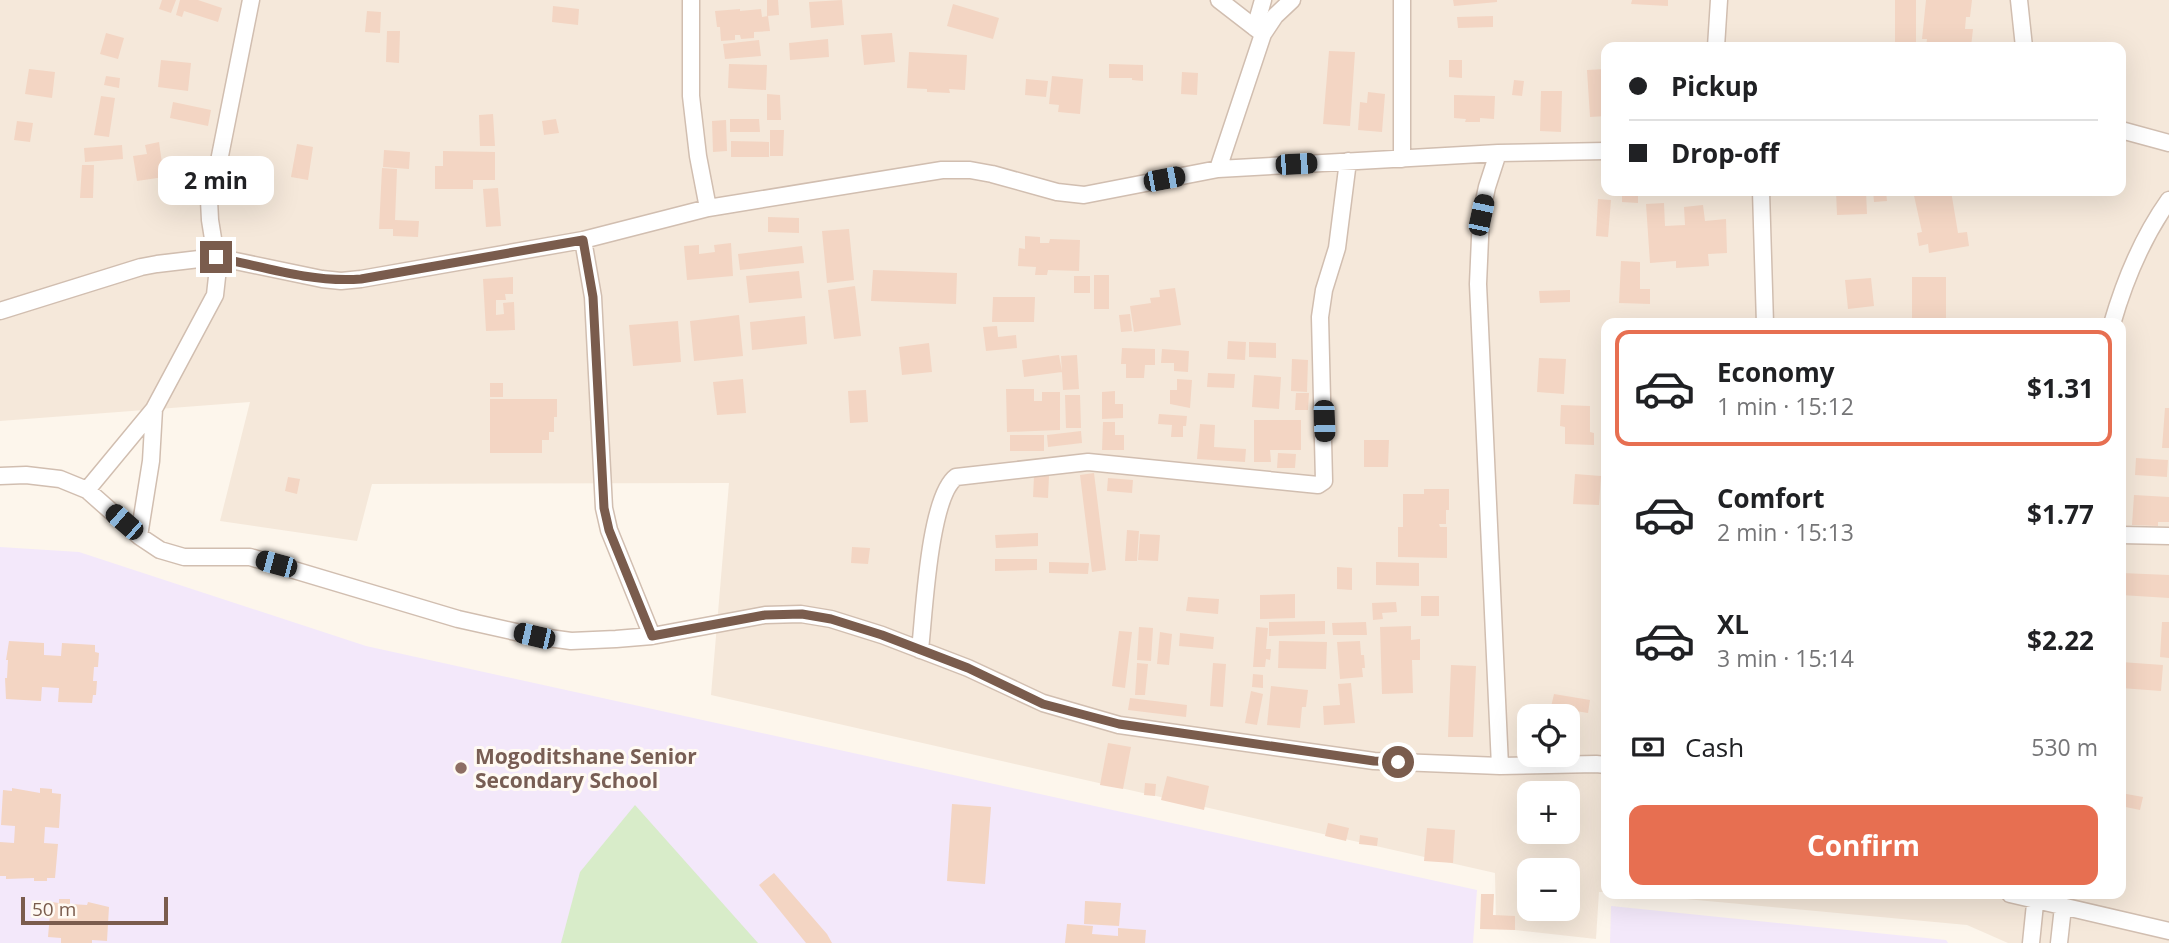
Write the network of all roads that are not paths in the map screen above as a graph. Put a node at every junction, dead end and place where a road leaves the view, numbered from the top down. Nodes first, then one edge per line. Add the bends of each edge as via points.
1 (251, 0) edge
2 (691, 0) edge
3 (1219, 0) edge
4 (1263, 0) edge
5 (1292, 0) edge
6 (1719, 0) edge
7 (2020, 0) edge
8 (1397, 1) edge
9 (1259, 31) junction
10 (1716, 42) edge
11 (2024, 42) edge
12 (2126, 131) edge
13 (2169, 143) edge
14 (1601, 151) edge
15 (1498, 153) junction
16 (1402, 159) junction
17 (1348, 161) junction
18 (1218, 169) junction
19 (1761, 196) edge
20 (2169, 200) edge
21 (708, 208) junction
22 (583, 240) junction
23 (216, 257) junction
24 (0, 311) edge
25 (1765, 318) edge
26 (2114, 318) edge
27 (154, 409) junction
28 (0, 476) edge
29 (88, 491) junction
30 (2126, 535) edge
31 (139, 536) junction
32 (2169, 536) edge
33 (652, 636) junction
34 (920, 650) junction
35 (1601, 764) edge
36 (1500, 766) junction
37 (2036, 899) edge
38 (2039, 899) edge
39 (2063, 907) junction
40 (2169, 931) edge
41 (2031, 943) edge
42 (2059, 943) edge

1 - 23 street via 209,200
2 - 21 street via 691,96
3 - 9 street
4 - 9 street
5 - 9 street
6 - 10 street
7 - 11 street
8 - 16 street
9 - 18 street
12 - 13 street
14 - 15 street
15 - 16 street
15 - 36 street via 1481,215 1478,284
16 - 17 street
17 - 18 street
17 - 34 street via 1337,248 1320,317 1324,481 1318,485 1088,462 956,477 937,515 931,540
18 - 21 street via 1084,195 970,170 942,170
19 - 25 street
20 - 26 street via 2139,248
21 - 22 street
22 - 23 street via 341,281
22 - 33 street via 593,297 604,508
23 - 24 street via 141,267
23 - 27 street via 215,295
27 - 29 street
27 - 31 street
28 - 29 street via 60,479
29 - 31 street
30 - 32 street
31 - 33 street via 160,550 184,557 250,557 534,636 571,641
33 - 34 street via 765,615 802,614 857,626
34 - 36 street via 1043,704 1119,724 1374,761
35 - 36 street
37 - 41 street
38 - 39 street
39 - 40 street
39 - 42 street

